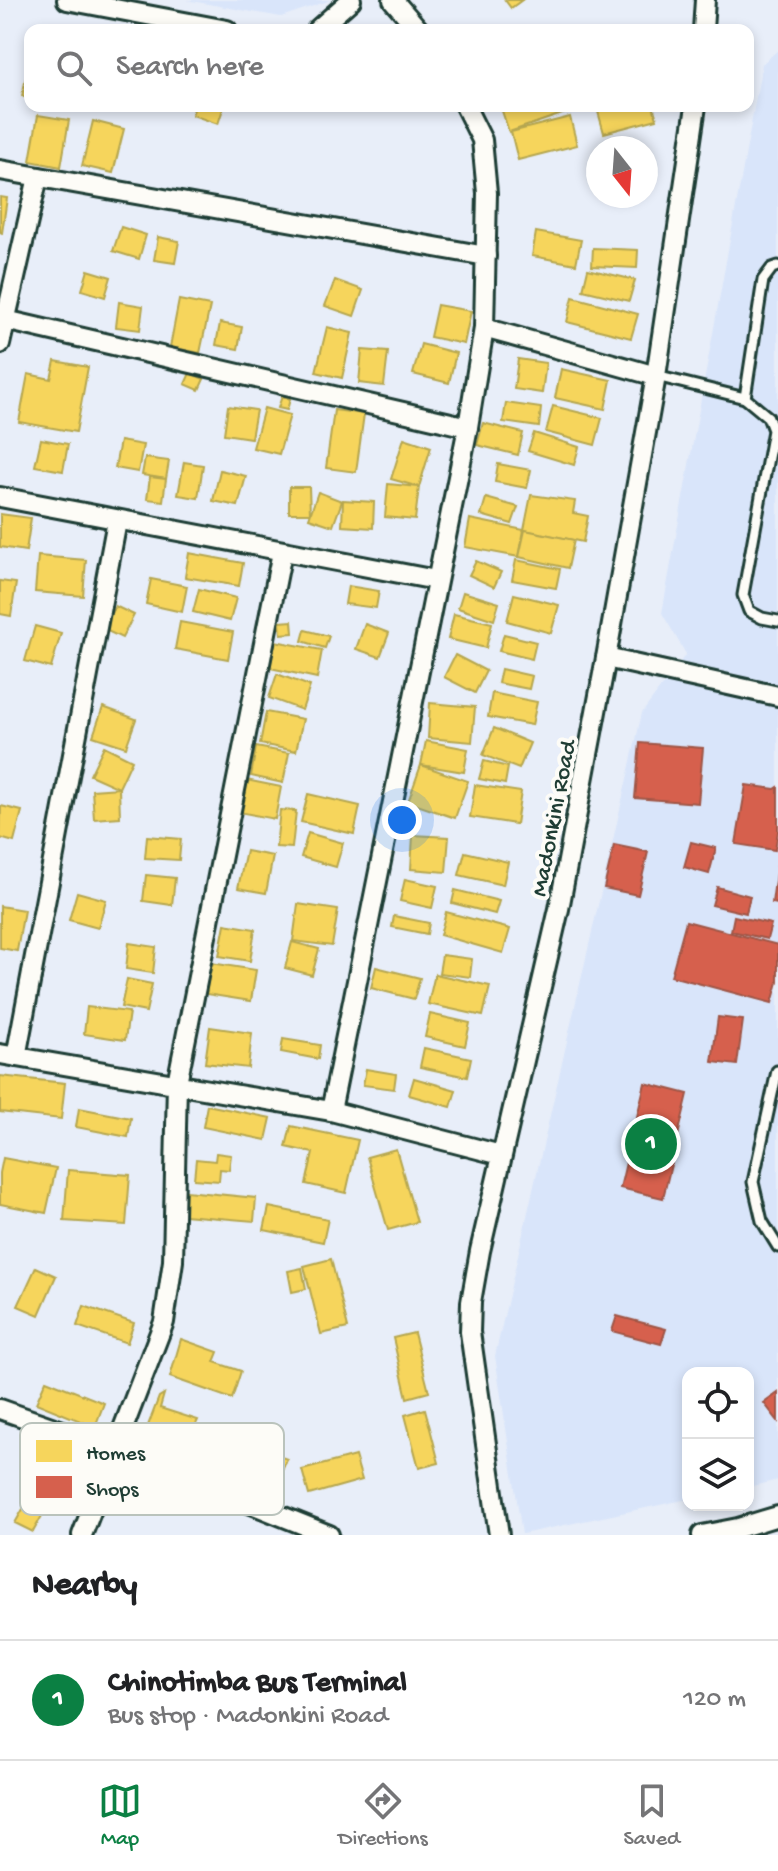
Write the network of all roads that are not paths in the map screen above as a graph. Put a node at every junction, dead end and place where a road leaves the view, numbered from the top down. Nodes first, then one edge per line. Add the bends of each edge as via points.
1 (67, 0) edge
2 (351, 0) edge
3 (393, 0) edge
4 (705, 0) edge
5 (195, 24) edge
6 (324, 24) edge
7 (414, 24) edge
8 (703, 24) edge
9 (468, 112) edge
10 (695, 112) edge
11 (0, 170) edge
12 (38, 177) junction
13 (486, 256) junction
14 (778, 266) edge
15 (5, 320) junction
16 (484, 328) junction
17 (0, 344) edge
18 (656, 376) junction
19 (745, 398) junction
20 (468, 427) junction
21 (0, 497) edge
22 (117, 521) junction
23 (282, 552) junction
24 (436, 580) junction
25 (778, 621) edge
26 (606, 658) junction
27 (778, 696) edge
28 (8, 1056) edge
29 (778, 1070) edge
30 (177, 1083) junction
31 (331, 1111) junction
32 (501, 1155) junction
33 (778, 1247) edge
34 (0, 1409) edge
35 (40, 1423) edge
36 (124, 1423) edge
37 (89, 1515) edge
38 (277, 1515) edge
39 (778, 1516) edge
40 (324, 1534) edge
41 (82, 1535) edge
42 (499, 1535) edge
43 (702, 1535) edge

1 - 5 street
2 - 6 street
3 - 7 street
4 - 8 street
9 - 13 street via 482,140
10 - 18 street, Madonkini Road
11 - 12 street
12 - 13 street
12 - 15 street
13 - 16 street
14 - 19 lane via 763,280
15 - 17 street
15 - 20 street
16 - 18 street
16 - 20 street
18 - 19 lane
18 - 26 street, Madonkini Road
19 - 25 lane via 768,417 773,430 743,595 749,611
20 - 24 street
21 - 22 street
22 - 23 street
22 - 28 street
23 - 24 street
23 - 30 street
24 - 31 street
26 - 27 street
26 - 32 street, Madonkini Road via 559,909
28 - 30 street
29 - 33 lane via 753,1182 762,1221
30 - 31 street
30 - 36 street via 173,1261 164,1322
31 - 32 street
32 - 42 street, Madonkini Road via 480,1251 470,1332
34 - 35 street
37 - 41 street
38 - 40 street
39 - 43 street

